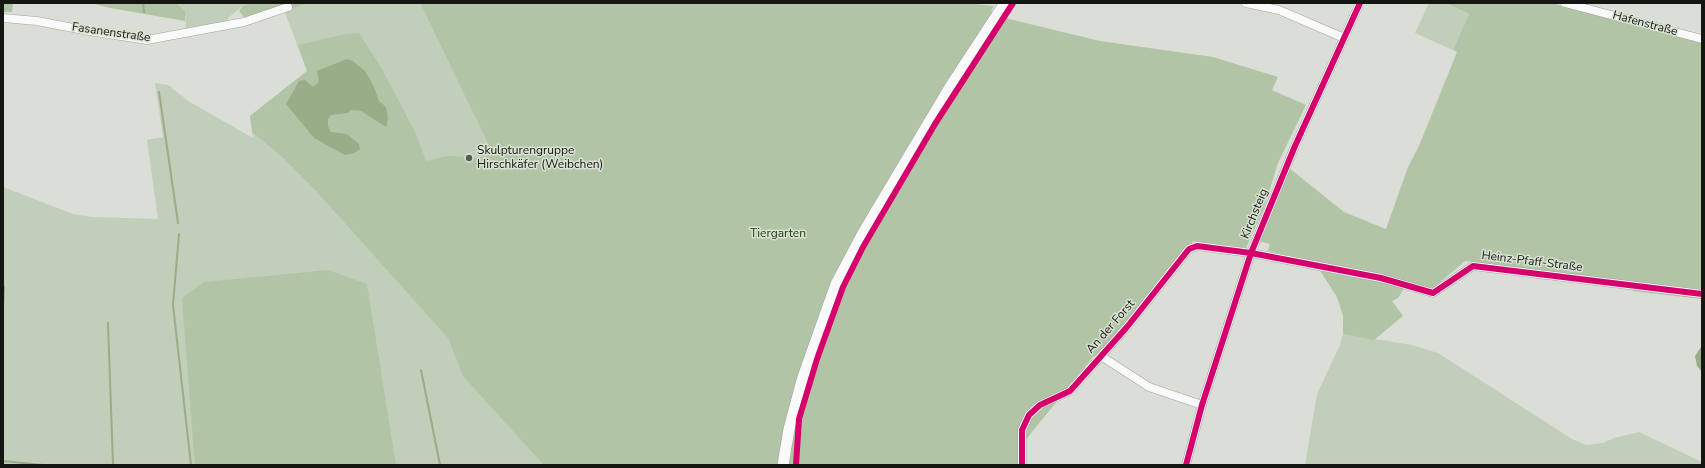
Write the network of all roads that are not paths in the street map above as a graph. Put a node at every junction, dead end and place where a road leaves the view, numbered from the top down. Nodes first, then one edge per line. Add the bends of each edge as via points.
1 (1005, 3) edge
2 (1246, 3) edge
3 (1360, 3) edge
4 (1565, 3) edge
5 (288, 7) dead end
6 (3, 18) edge
7 (1344, 38) junction
8 (1702, 39) edge
9 (1251, 252) junction
10 (1702, 294) edge
11 (1101, 356) junction
12 (1202, 405) junction
13 (783, 465) edge
14 (1022, 465) edge
15 (1186, 465) edge

1 - 13 main road via 950,87 842,269 803,377 789,429
2 - 7 street via 1279,10
3 - 7 street, Kirchsteig
4 - 8 street, Hafenstraße
5 - 6 street, Fasanenstraße via 244,22 147,40 37,21
7 - 9 street, Kirchsteig
9 - 10 street, Heinz-Pfaff-Straße via 1381,278 1433,293 1473,266
9 - 11 street, An der Forst via 1197,246 1189,249
9 - 12 street, Kirchsteig
11 - 12 street, An der Forst via 1149,387
11 - 14 street, An der Forst via 1070,391 1040,405 1029,415 1022,430
12 - 15 street, Kirchsteig

